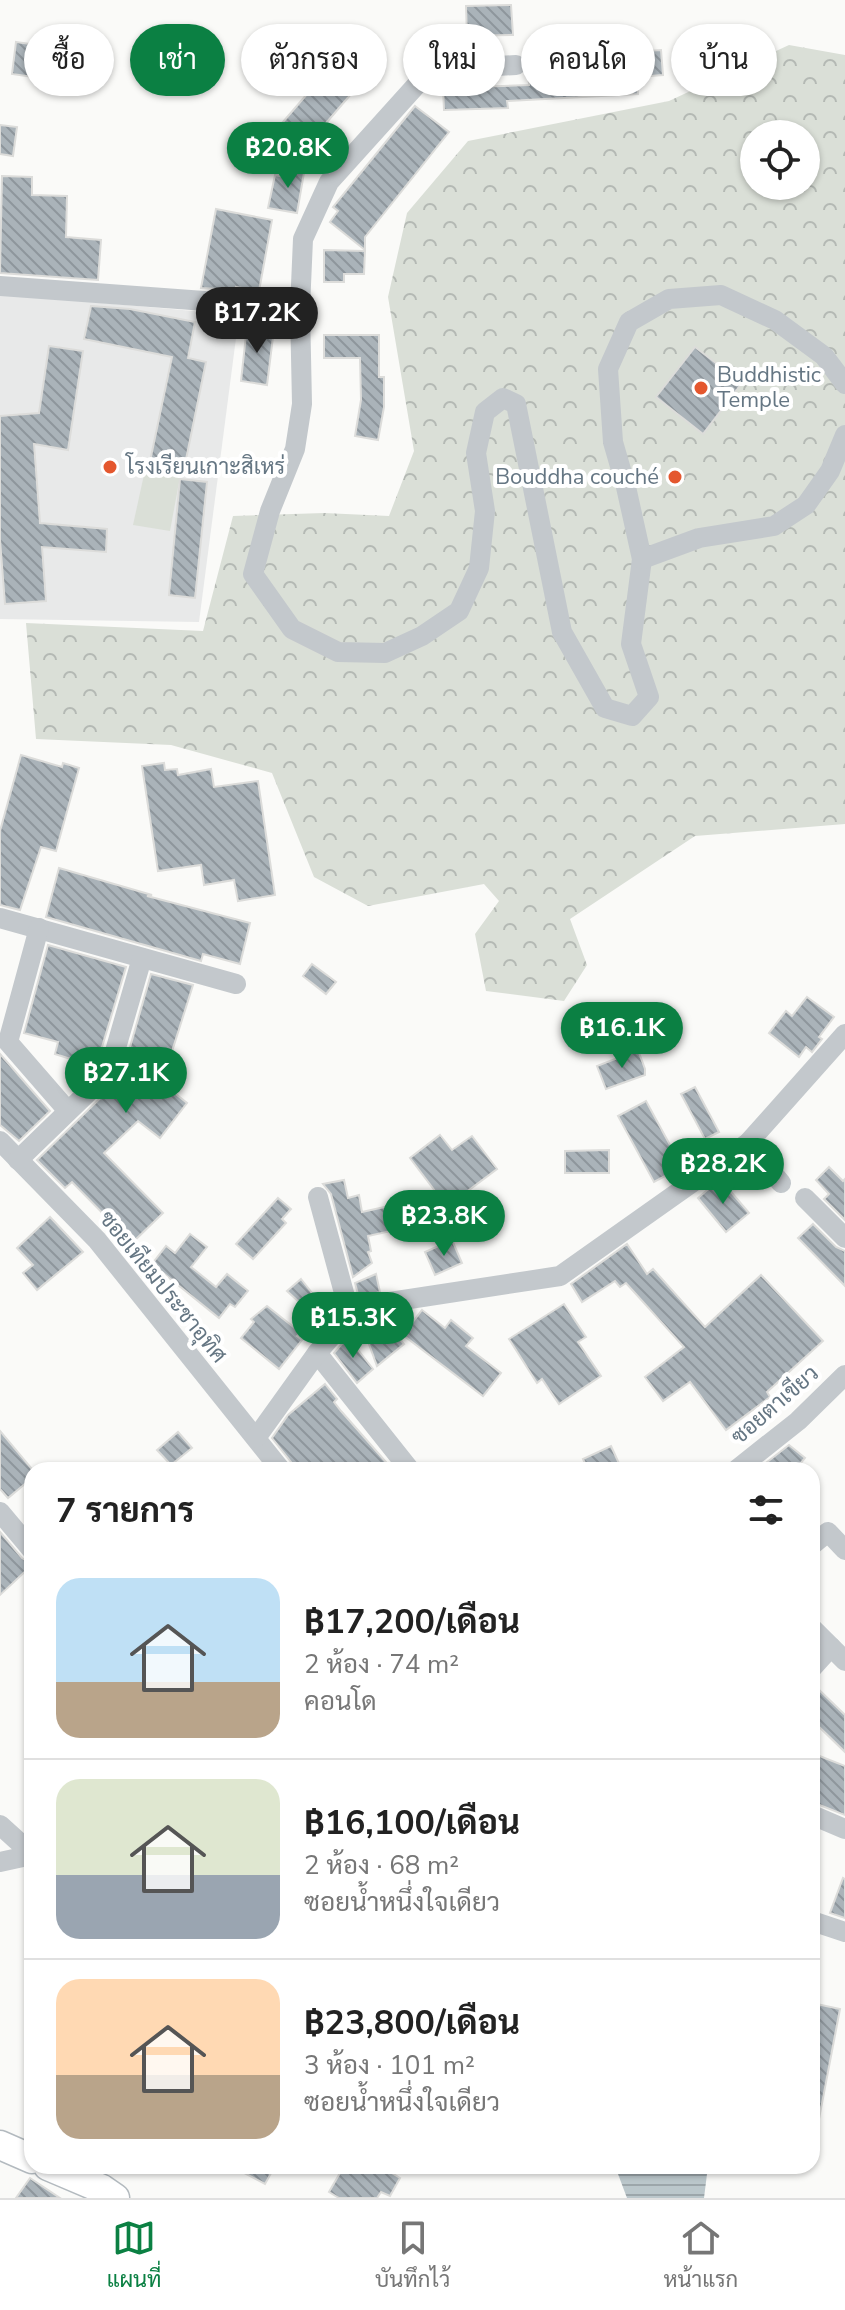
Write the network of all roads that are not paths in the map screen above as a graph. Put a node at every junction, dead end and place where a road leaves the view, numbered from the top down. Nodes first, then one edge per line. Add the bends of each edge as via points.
1 (516, 65) dead end
2 (0, 286) edge
3 (300, 308) junction
4 (845, 384) edge
5 (845, 435) edge
6 (642, 559) junction
7 (0, 918) edge
8 (39, 928) junction
9 (142, 958) junction
10 (236, 984) dead end
11 (845, 1034) edge
12 (68, 1111) junction
13 (0, 1141) edge
14 (748, 1143) junction
15 (18, 1160) junction
16 (781, 1183) dead end
17 (318, 1197) dead end
18 (805, 1198) dead end
19 (845, 1238) edge
20 (350, 1315) junction
21 (317, 1353) junction
22 (845, 1375) edge
23 (256, 1438) junction
24 (275, 1462) edge
25 (404, 1462) edge
26 (746, 1462) edge
27 (0, 1512) edge
28 (820, 1538) edge
29 (24, 1540) edge
30 (845, 1550) edge
31 (820, 1636) edge
32 (838, 1654) edge
33 (820, 1664) edge
34 (820, 1818) edge
35 (0, 1825) edge
36 (845, 1829) edge
37 (24, 1848) edge
38 (24, 1857) edge
39 (0, 1862) edge
40 (820, 1924) edge
41 (845, 1932) edge
42 (0, 2145) edge
43 (24, 2156) edge
44 (64, 2174) edge
45 (106, 2195) edge

1 - 3 street via 430,70 329,182 303,239
2 - 3 street
3 - 6 street via 302,404 295,449 253,574 292,629 338,652 385,653 459,611 481,554 485,511 476,453 485,412 503,398 516,404 562,632 605,708 632,716 649,697 631,644
4 - 6 street via 824,356 775,320 721,295 669,299 629,322 608,369 613,442
5 - 6 street via 830,471 806,505 774,526 699,538
7 - 8 street
8 - 9 street
8 - 12 street via 8,1042
9 - 10 street
9 - 12 street via 109,1072
11 - 14 street
12 - 15 street
13 - 15 street, ซอยเทียมประชาอุทิศ
14 - 16 street
14 - 20 street via 560,1276 390,1302
15 - 23 street, ซอยเทียมประชาอุทิศ via 97,1240
17 - 20 street
18 - 19 street
20 - 21 street
21 - 23 street
21 - 25 street
22 - 26 street, ซอยตาเขียว
23 - 24 street, ซอยเทียมประชาอุทิศ
27 - 29 street
28 - 30 street via 828,1532
31 - 32 street
32 - 33 street
34 - 36 street
35 - 37 street
38 - 39 street
40 - 41 street
42 - 43 street
44 - 45 street

